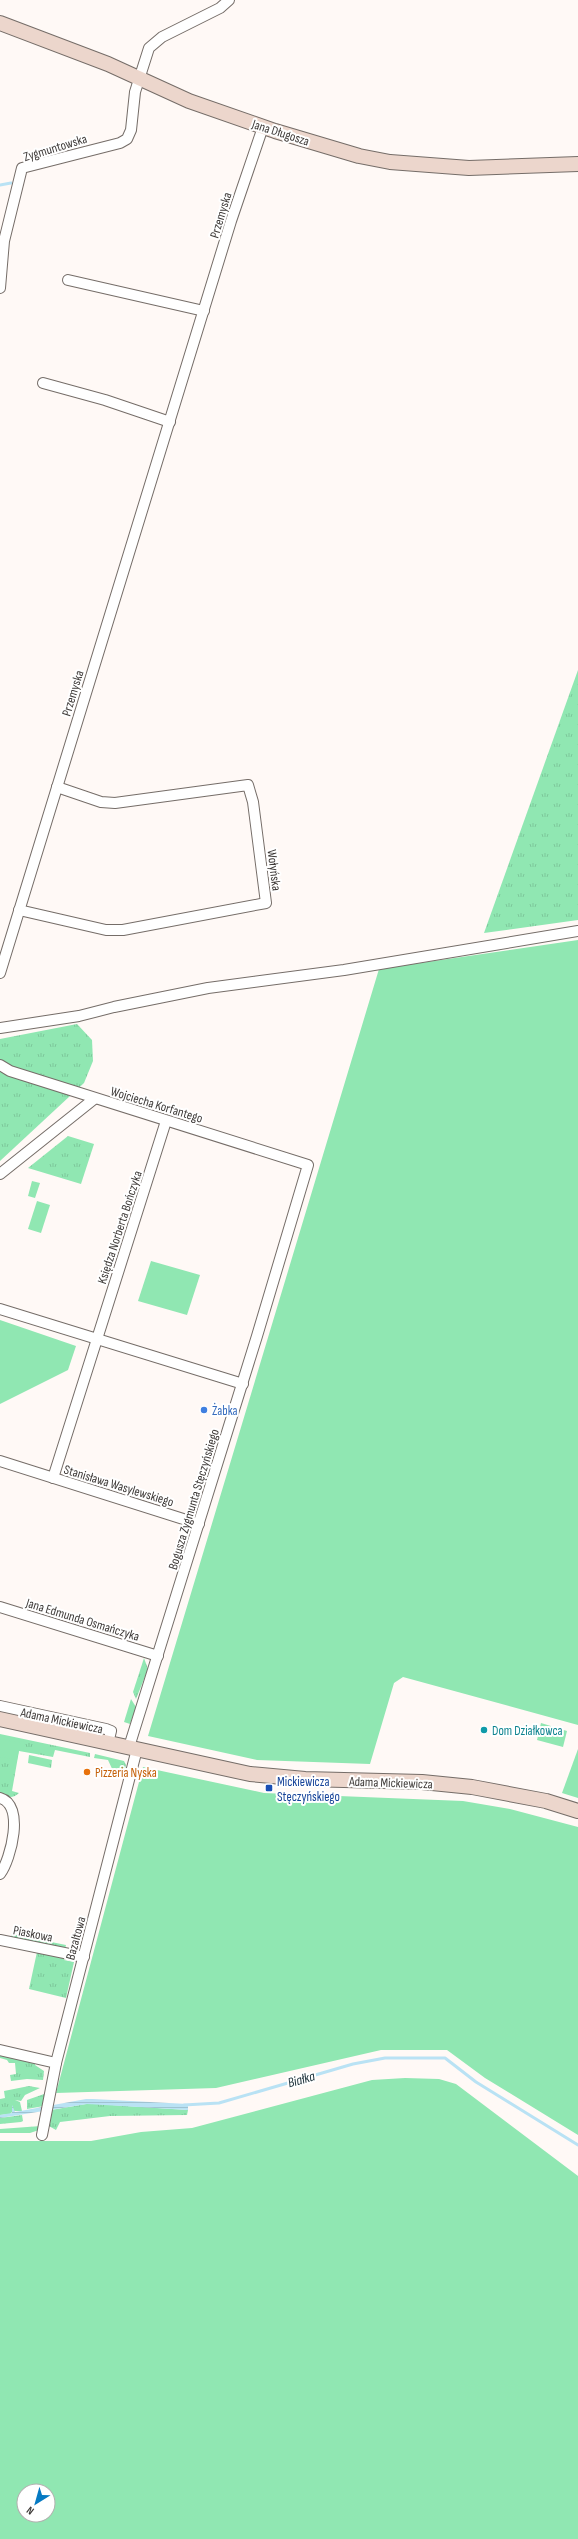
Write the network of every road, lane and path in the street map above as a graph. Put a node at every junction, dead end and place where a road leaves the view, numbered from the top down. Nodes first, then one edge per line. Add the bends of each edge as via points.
1 (229, 0) edge
2 (0, 23) edge
3 (139, 78) junction
4 (263, 127) junction
5 (578, 164) edge
6 (68, 280) dead end
7 (0, 288) edge
8 (204, 311) junction
9 (43, 383) dead end
10 (170, 422) junction
11 (57, 787) junction
12 (19, 910) junction
13 (578, 931) edge
14 (0, 973) edge
15 (0, 1028) edge
16 (0, 1065) edge
17 (94, 1099) junction
18 (166, 1121) junction
19 (308, 1165) joint
20 (0, 1174) edge
21 (0, 1309) edge
22 (96, 1340) junction
23 (242, 1384) junction
24 (0, 1461) edge
25 (53, 1478) junction
26 (199, 1524) junction
27 (0, 1607) edge
28 (158, 1656) junction
29 (0, 1706) edge
30 (0, 1719) edge
31 (108, 1743) junction
32 (133, 1748) junction
33 (0, 1798) edge
34 (578, 1811) edge
35 (0, 1874) edge
36 (0, 1940) edge
37 (84, 1957) junction
38 (0, 2050) edge
39 (56, 2063) junction
40 (42, 2135) dead end

1 - 3 street via 220,8 155,42 150,48
2 - 3 street, Jana Długosza
3 - 4 street, Jana Długosza via 188,101
3 - 7 street, Zygmuntowska via 127,139 22,168 4,241
4 - 5 street, Jana Długosza via 359,156 390,162 487,168
4 - 8 street, Przemyska
6 - 8 street
8 - 10 street, Przemyska
9 - 10 street
10 - 11 street, Przemyska
11 - 12 street, Przemyska
11 - 12 street, Wołyńska via 101,802 115,803 248,785 253,802 266,903 123,930 106,930
12 - 14 street, Przemyska
13 - 15 street via 344,970 208,988 114,1006 79,1016
16 - 17 street, Wojciecha Korfantego via 10,1072
17 - 18 street, Wojciecha Korfantego
17 - 20 street
18 - 19 street, Wojciecha Korfantego
18 - 22 street, Księdza Norberta Bończyka
19 - 23 street, Bogusza Zygmunta Stęczyńskiego
21 - 22 street
22 - 23 street
22 - 25 street, Stanisława Wasylewskiego
23 - 26 street, Bogusza Zygmunta Stęczyńskiego
24 - 25 street, Stanisława Wasylewskiego
25 - 26 street, Stanisława Wasylewskiego
26 - 28 street, Bogusza Zygmunta Stęczyńskiego
27 - 28 street, Jana Edmunda Osmańczyka
28 - 32 street, Bogusza Zygmunta Stęczyńskiego
29 - 31 street, Adama Mickiewicza via 106,1729 111,1731
30 - 31 street, Adama Mickiewicza
31 - 32 street, Adama Mickiewicza
32 - 34 street, Adama Mickiewicza via 257,1774 305,1779 422,1782 472,1787 539,1800
32 - 37 street, Bazaltowa
33 - 35 street via 10,1806 15,1817 7,1861
36 - 37 street, Piaskowa
37 - 39 street, Bazaltowa
38 - 39 street
39 - 40 street, Bazaltowa

